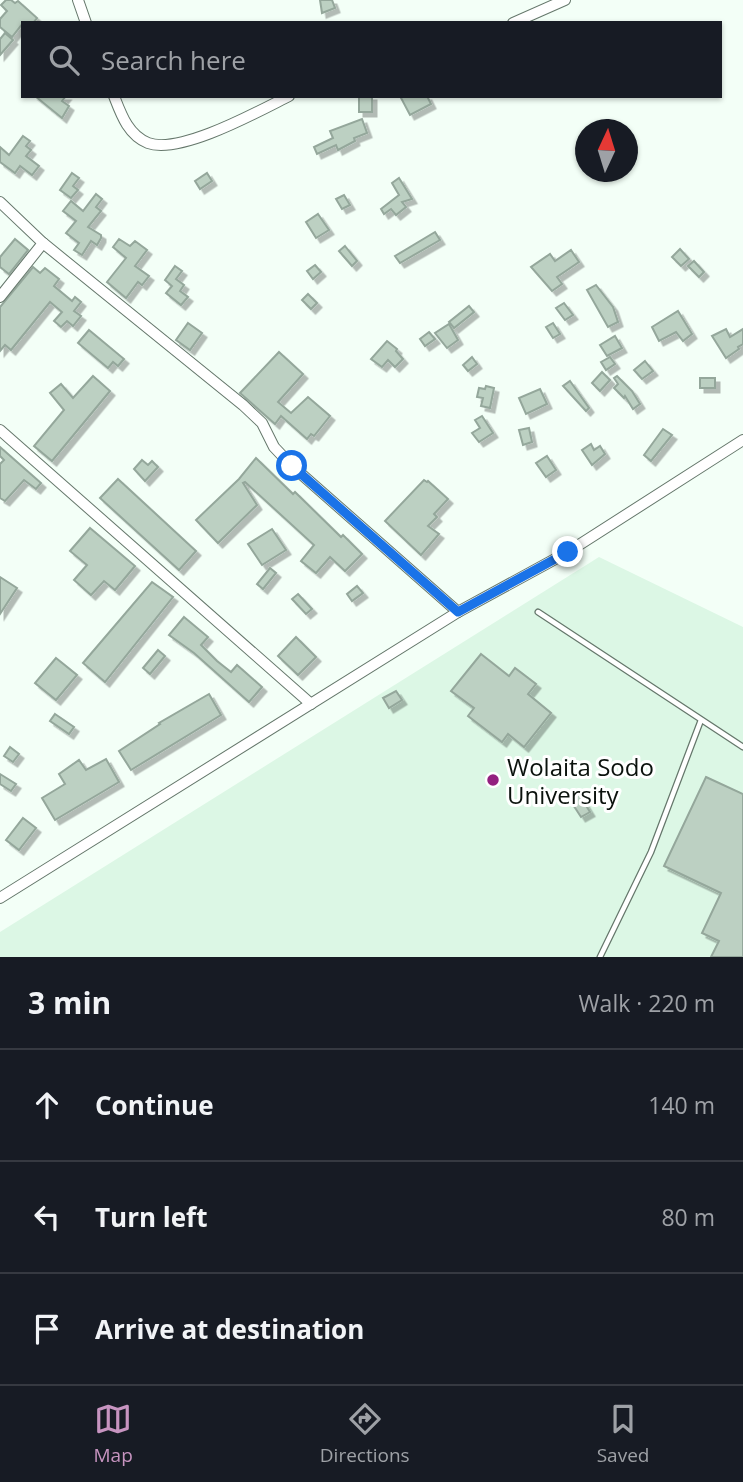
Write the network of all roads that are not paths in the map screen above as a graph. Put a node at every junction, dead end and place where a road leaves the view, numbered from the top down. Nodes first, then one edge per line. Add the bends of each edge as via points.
1 (78, 0) edge
2 (565, 0) edge
3 (85, 21) edge
4 (518, 21) edge
5 (115, 98) edge
6 (285, 98) edge
7 (0, 202) edge
8 (43, 243) junction
9 (0, 297) edge
10 (0, 430) edge
11 (743, 440) edge
12 (458, 612) junction
13 (538, 612) dead end
14 (311, 704) junction
15 (701, 720) junction
16 (743, 747) edge
17 (0, 898) edge
18 (600, 957) edge

1 - 3 street
2 - 4 street
5 - 6 street via 126,125 149,144 214,134
7 - 8 street
8 - 9 street
8 - 12 street via 243,405 262,423 274,447 292,466
10 - 14 street
11 - 12 street via 568,552
12 - 14 street
13 - 15 lane
14 - 17 street
15 - 16 lane
15 - 18 lane via 651,852

